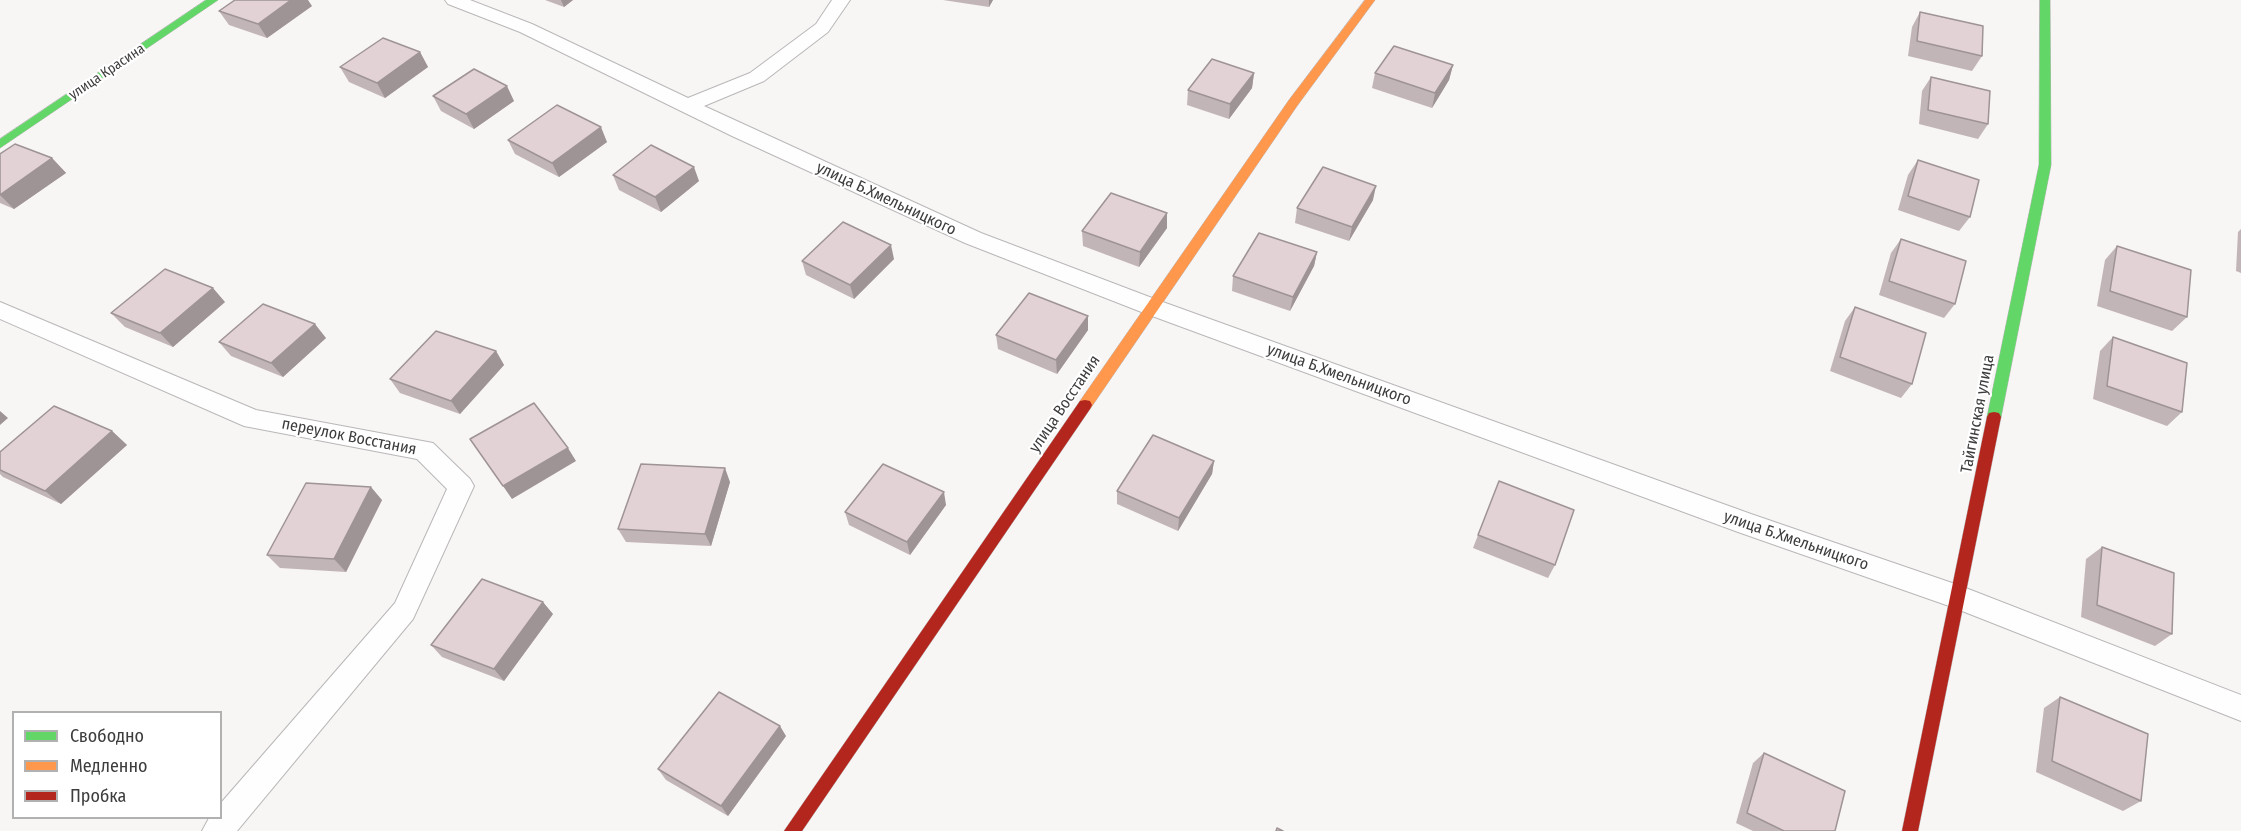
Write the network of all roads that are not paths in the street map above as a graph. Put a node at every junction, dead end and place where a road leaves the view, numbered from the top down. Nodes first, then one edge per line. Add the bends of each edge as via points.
1 (213, 0) edge
2 (454, 0) edge
3 (841, 0) edge
4 (1370, 0) edge
5 (2045, 0) edge
6 (687, 106) junction
7 (0, 144) edge
8 (1152, 307) junction
9 (0, 310) edge
10 (1958, 597) junction
11 (2241, 708) edge
12 (217, 831) edge
13 (792, 831) edge
14 (1910, 831) edge

1 - 7 street, улица Красина
2 - 6 lane, улица Б.Хмельницкого via 526,28
3 - 6 lane via 822,28 757,77
4 - 8 street, улица Восстания via 1293,103
5 - 10 street, Тайгинская улица via 2045,165
6 - 8 lane, улица Б.Хмельницкого via 973,238
8 - 10 lane, улица Б.Хмельницкого
8 - 13 street, улица Восстания
9 - 12 lane, переулок Восстания via 253,419 424,450 461,486 404,611
10 - 11 lane, улица Б.Хмельницкого
10 - 14 street, Тайгинская улица

